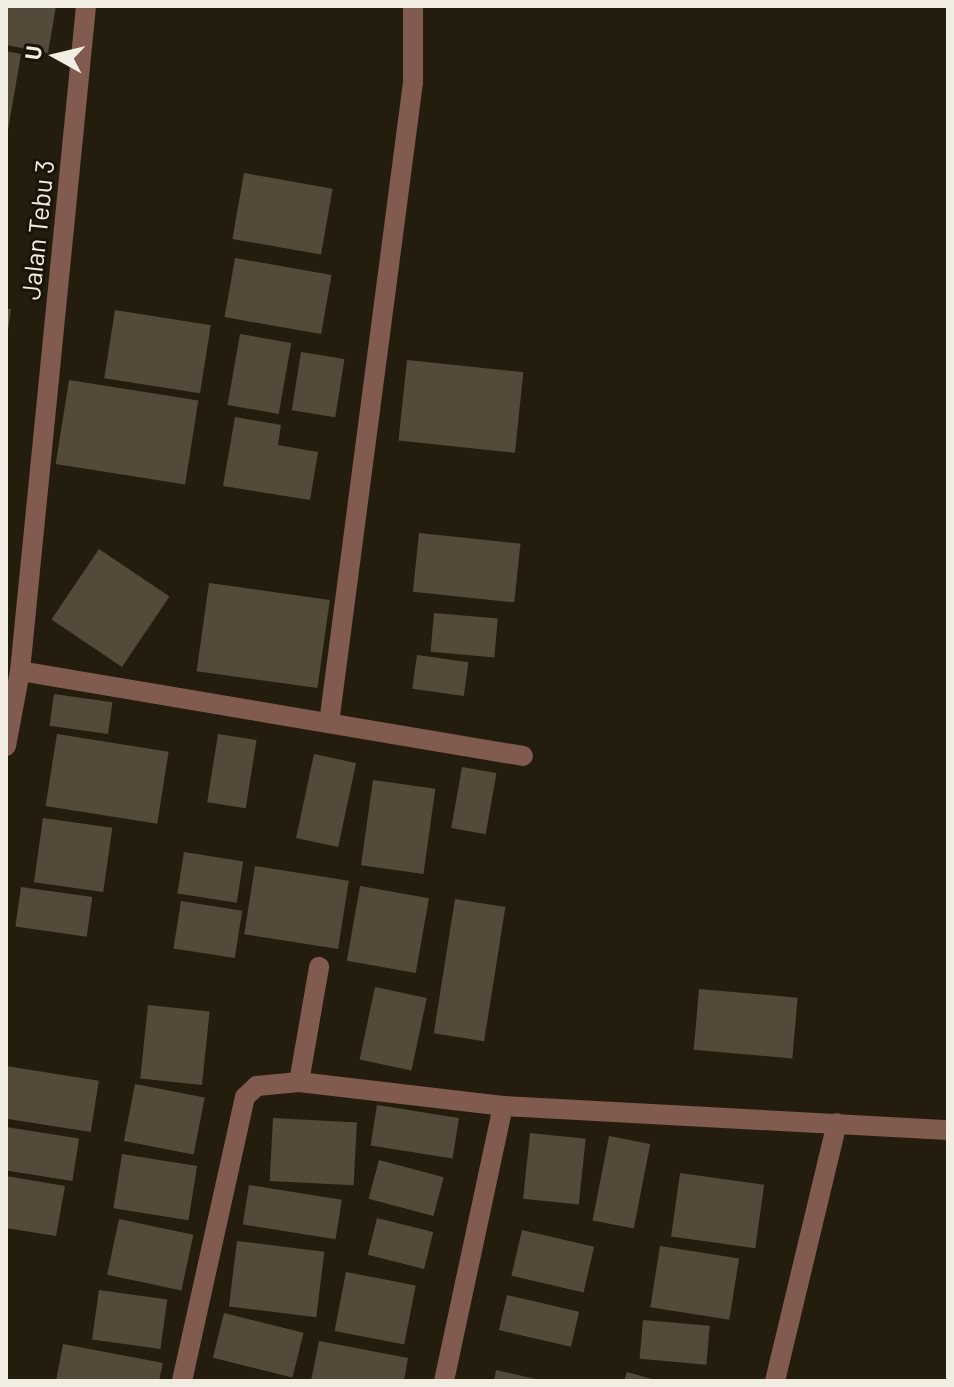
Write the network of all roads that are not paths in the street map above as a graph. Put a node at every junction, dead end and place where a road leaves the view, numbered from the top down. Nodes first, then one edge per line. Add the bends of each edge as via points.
1 (86, 6) edge
2 (413, 6) edge
3 (20, 671) junction
4 (329, 723) junction
5 (6, 746) edge
6 (523, 756) dead end
7 (319, 967) dead end
8 (299, 1082) junction
9 (503, 1106) junction
10 (837, 1123) junction
11 (948, 1130) edge
12 (182, 1381) edge
13 (444, 1381) edge
14 (775, 1381) edge

1 - 3 street, Jalan Tebu 3
2 - 4 street via 413,82
3 - 4 street
3 - 5 street, Jalan Tebu 3
4 - 6 street
7 - 8 street
8 - 9 street
8 - 12 street via 271,1082 245,1097
9 - 10 street
9 - 13 street
10 - 11 street
10 - 14 street

